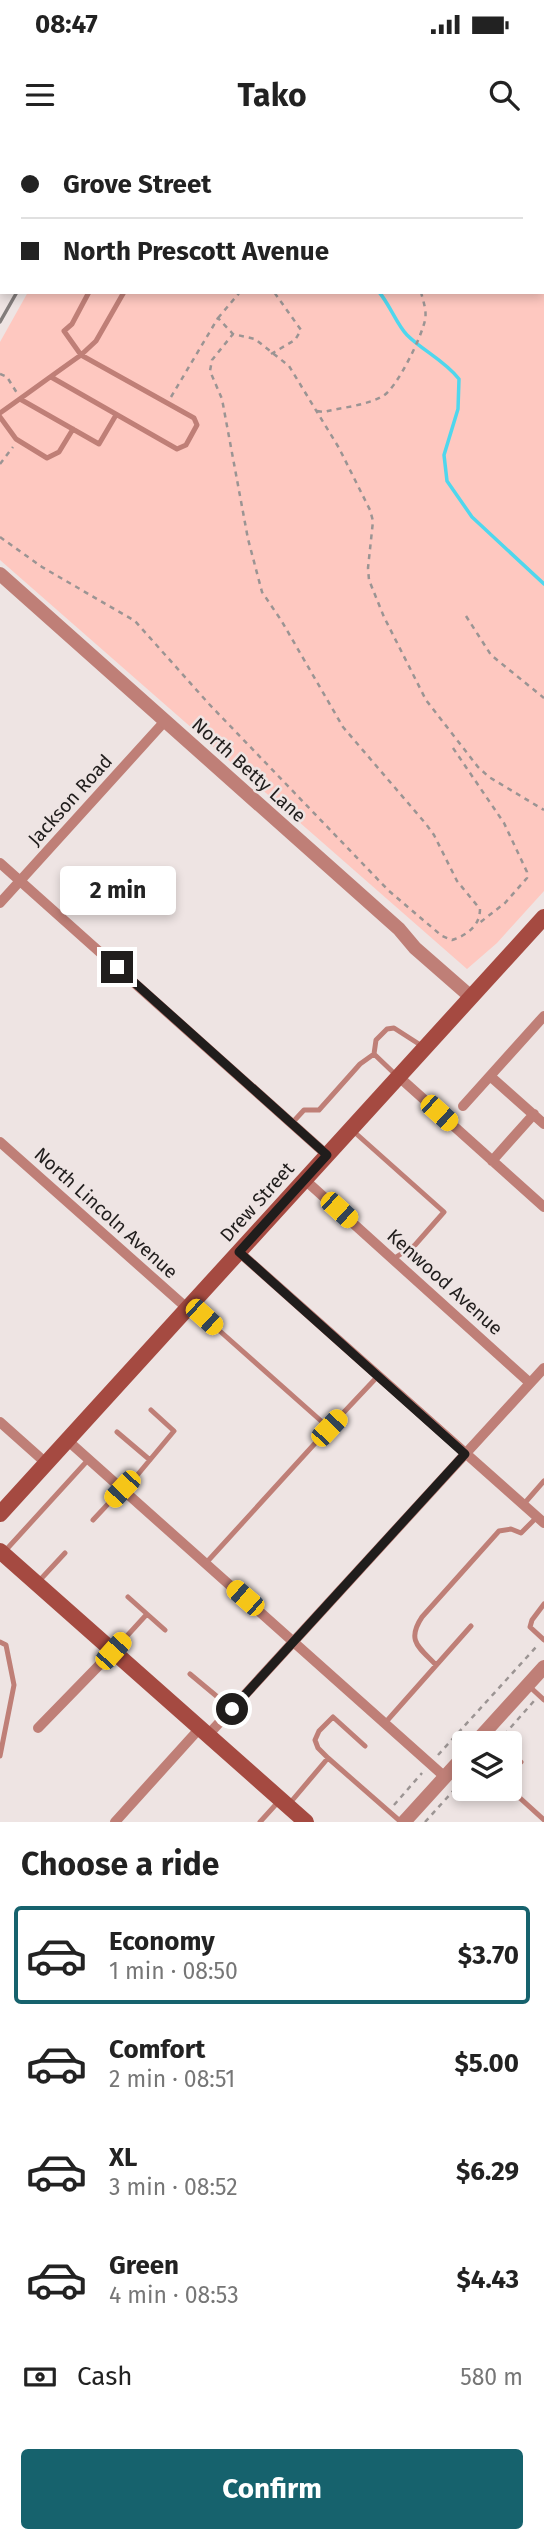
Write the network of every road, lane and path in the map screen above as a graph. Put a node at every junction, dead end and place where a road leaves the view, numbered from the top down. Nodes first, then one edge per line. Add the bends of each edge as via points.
1 (88, 294) edge
2 (123, 294) edge
3 (238, 294) edge
4 (275, 294) edge
5 (422, 294) edge
6 (218, 318) junction
7 (233, 334) junction
8 (271, 354) junction
9 (81, 355) junction
10 (0, 374) edge
11 (51, 377) junction
12 (20, 399) junction
13 (167, 402) junction
14 (317, 411) junction
15 (0, 415) edge
16 (116, 415) junction
17 (73, 429) junction
18 (16, 439) junction
19 (0, 464) edge
20 (0, 537) edge
21 (0, 574) edge
22 (466, 616) dead end
23 (544, 698) edge
24 (165, 721) junction
25 (453, 748) dead end
26 (544, 810) edge
27 (0, 863) edge
28 (20, 881) junction
29 (0, 903) edge
30 (478, 924) junction
31 (541, 928) edge
32 (471, 998) junction
33 (543, 1020) edge
34 (425, 1048) junction
35 (374, 1054) junction
36 (490, 1076) junction
37 (399, 1077) junction
38 (463, 1106) dead end
39 (534, 1114) junction
40 (292, 1123) junction
41 (544, 1124) edge
42 (351, 1129) junction
43 (0, 1142) edge
44 (327, 1155) junction
45 (492, 1161) junction
46 (305, 1180) junction
47 (544, 1208) edge
48 (239, 1252) junction
49 (393, 1259) junction
50 (188, 1310) junction
51 (544, 1368) edge
52 (378, 1376) junction
53 (530, 1383) junction
54 (151, 1410) dead end
55 (0, 1422) edge
56 (329, 1428) junction
57 (117, 1432) dead end
58 (67, 1440) junction
59 (465, 1454) junction
60 (88, 1459) junction
61 (150, 1460) junction
62 (46, 1463) junction
63 (544, 1481) edge
64 (123, 1490) junction
65 (523, 1505) junction
66 (0, 1514) edge
67 (93, 1520) dead end
68 (540, 1520) edge
69 (2, 1552) edge
70 (65, 1553) dead end
71 (206, 1564) junction
72 (37, 1583) junction
73 (128, 1597) dead end
74 (544, 1604) edge
75 (147, 1614) junction
76 (471, 1626) dead end
77 (165, 1630) dead end
78 (544, 1640) edge
79 (0, 1642) edge
80 (293, 1642) junction
81 (113, 1651) junction
82 (513, 1663) dead end
83 (436, 1665) junction
84 (518, 1667) junction
85 (544, 1667) edge
86 (190, 1674) dead end
87 (495, 1684) dead end
88 (527, 1685) junction
89 (499, 1688) junction
90 (542, 1698) edge
91 (0, 1703) edge
92 (9, 1705) junction
93 (232, 1709) junction
94 (468, 1713) dead end
95 (473, 1717) junction
96 (385, 1723) junction
97 (38, 1728) dead end
98 (487, 1730) edge
99 (510, 1731) edge
100 (204, 1732) junction
101 (365, 1746) dead end
102 (0, 1756) edge
103 (328, 1758) junction
104 (431, 1764) junction
105 (452, 1769) edge
106 (445, 1777) junction
107 (404, 1785) dead end
108 (409, 1789) junction
109 (452, 1793) edge
110 (522, 1800) edge
111 (284, 1802) junction
112 (442, 1804) junction
113 (447, 1809) dead end
114 (389, 1811) junction
115 (544, 1820) edge
116 (115, 1822) edge
117 (261, 1822) edge
118 (306, 1822) edge
119 (403, 1822) edge
120 (425, 1822) edge

1 - 9 lane via 64,331
2 - 9 lane via 96,341
3 - 6 path
4 - 8 path via 301,330 295,340
5 - 14 path via 426,316 398,381 387,394 371,402
6 - 7 path
6 - 13 path
7 - 8 path via 255,339
7 - 30 path via 212,360 210,371 222,399 262,592 343,727 434,835 451,872 480,909
8 - 14 path via 289,366
9 - 11 lane
9 - 13 lane
10 - 12 path via 7,377
11 - 12 lane
11 - 16 lane
12 - 15 lane
12 - 17 lane
13 - 16 lane via 194,418 197,425 186,445 177,449
14 - 26 path via 370,510 369,580 426,700 478,767
15 - 18 lane
16 - 17 lane via 99,444
17 - 18 lane via 59,452 47,458
18 - 19 path
20 - 30 path via 41,567 135,621 389,891 442,936 457,939
21 - 24 street, North Betty Lane
22 - 23 path via 491,655
24 - 28 street, Jackson Road
24 - 32 street, North Betty Lane
25 - 30 path via 504,822 527,873 516,892
27 - 28 street
28 - 29 street, Jackson Road
28 - 40 street
31 - 32 main road, Drew Street
32 - 34 main road, Drew Street
33 - 36 street
34 - 35 lane via 394,1028 376,1040
34 - 37 main road, Drew Street
35 - 37 lane
35 - 40 lane via 319,1110 304,1110
36 - 38 street
36 - 39 street
37 - 42 main road, Drew Street
37 - 45 street
39 - 41 street
39 - 45 street
40 - 44 street
42 - 44 main road, Drew Street
42 - 49 lane via 444,1212 415,1245
43 - 50 street, North Lincoln Avenue
44 - 46 main road, Drew Street
45 - 47 street
46 - 48 main road, Drew Street
46 - 49 street, Kenwood Avenue
48 - 50 main road, Drew Street
48 - 52 street
49 - 53 street, Kenwood Avenue
50 - 56 lane via 204,1317
50 - 58 main road, Drew Street
51 - 53 street
52 - 56 lane
52 - 59 street
53 - 59 street
54 - 61 lane via 174,1431
55 - 62 street
56 - 71 lane
57 - 61 lane
58 - 60 street
58 - 62 main road, Drew Street
59 - 65 street
59 - 80 street
60 - 64 street
60 - 69 lane
61 - 64 lane
62 - 66 main road, Drew Street
63 - 65 lane
64 - 67 lane
64 - 71 street
65 - 68 street
68 - 83 lane via 521,1533 499,1531 422,1617 414,1629 415,1643
69 - 72 main road
70 - 72 lane
71 - 80 street
72 - 81 main road
73 - 75 lane
74 - 78 lane via 530,1627
75 - 77 lane
75 - 81 lane
76 - 83 lane
78 - 84 path
79 - 92 lane via 6,1645 14,1685
80 - 93 street
80 - 96 street
81 - 97 street
81 - 100 main road
82 - 84 path
83 - 96 lane
84 - 89 path
85 - 88 street
86 - 93 lane
87 - 89 path
88 - 90 lane
88 - 98 street
89 - 95 path
90 - 99 path
91 - 92 lane
92 - 102 lane
93 - 100 street
94 - 95 path
95 - 104 path
96 - 104 street
100 - 111 main road
100 - 116 street
101 - 103 lane via 332,1717 315,1740
103 - 111 lane
103 - 114 lane
104 - 106 street
104 - 108 path
105 - 106 street
106 - 119 street
107 - 108 path
108 - 114 path
109 - 112 path
110 - 115 lane
111 - 117 lane
111 - 118 main road
112 - 113 path
112 - 120 path
114 - 119 lane

